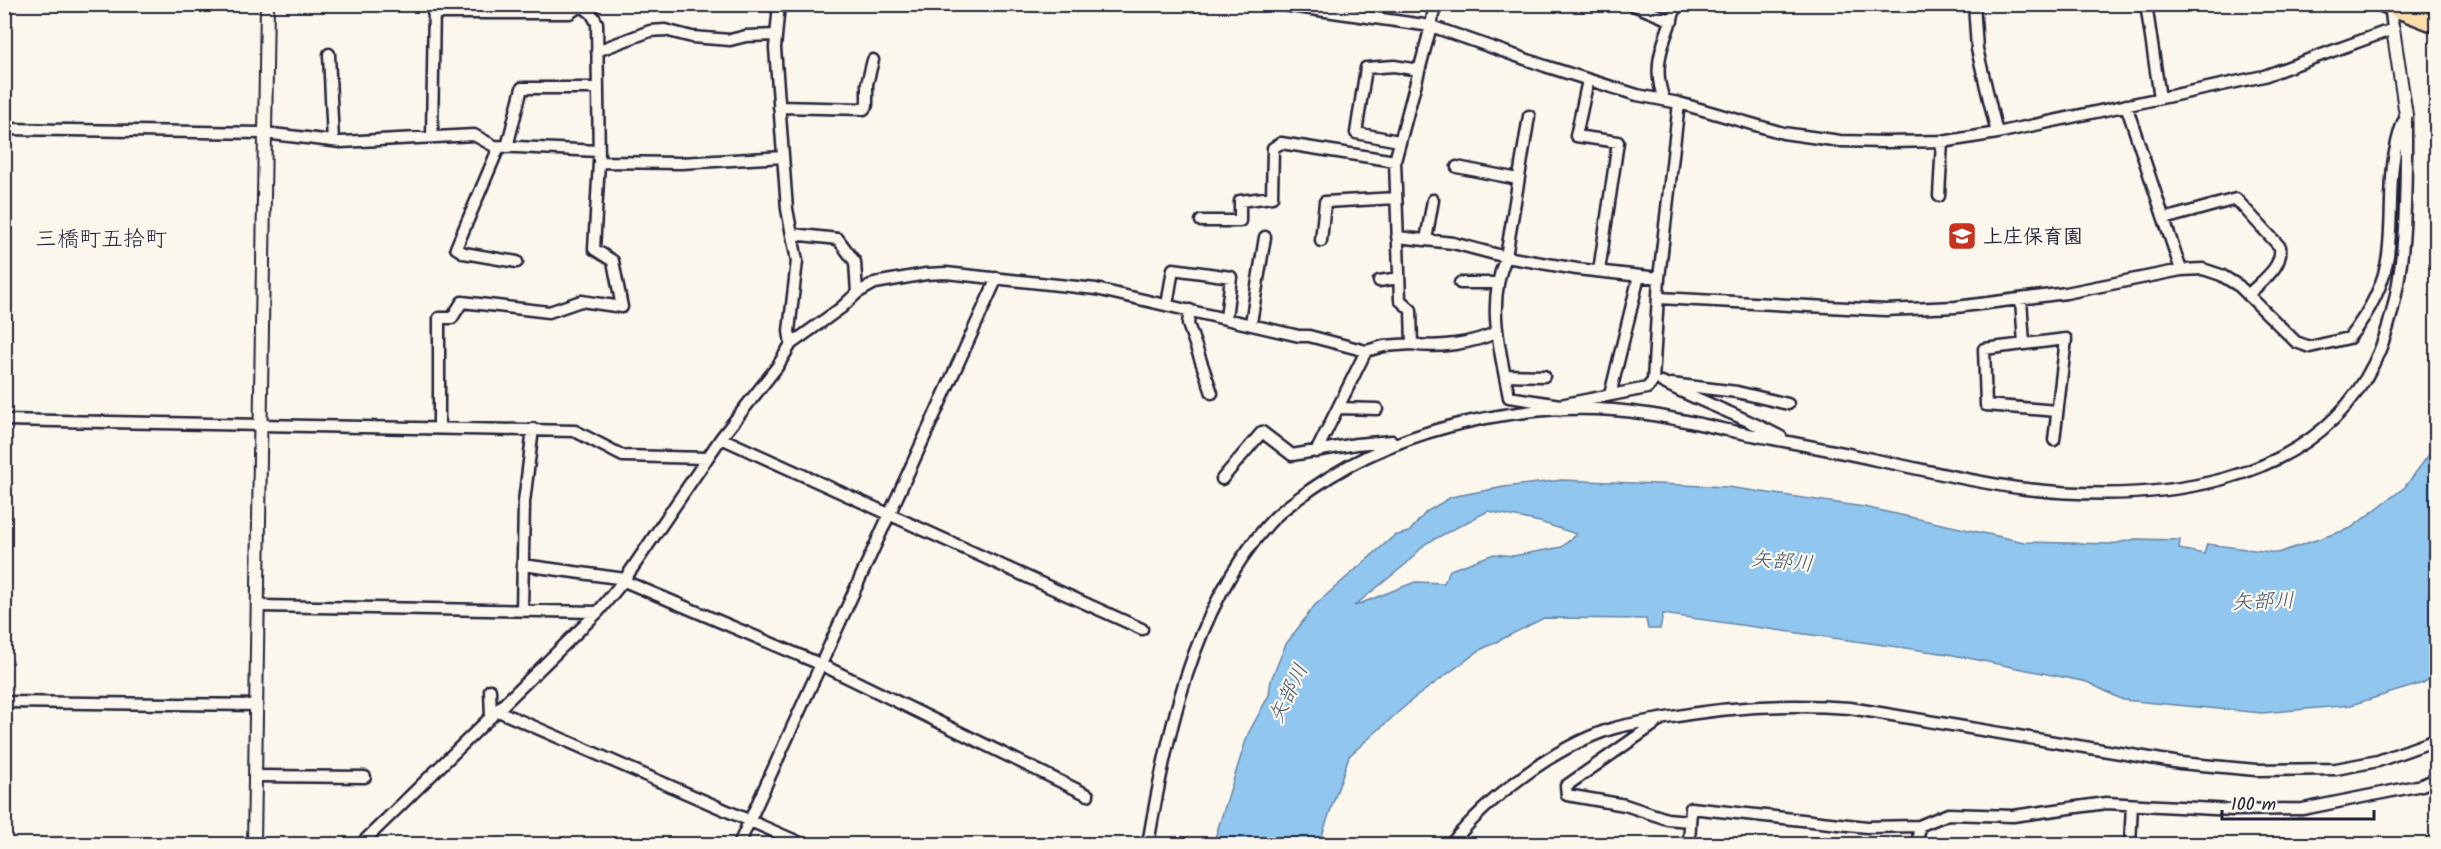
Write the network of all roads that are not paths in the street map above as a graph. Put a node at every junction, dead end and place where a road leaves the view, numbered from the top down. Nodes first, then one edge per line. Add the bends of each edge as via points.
1 (267, 4) edge
2 (779, 4) edge
3 (1276, 4) edge
4 (1435, 4) edge
5 (1630, 4) edge
6 (1677, 4) edge
7 (1974, 4) edge
8 (2146, 4) edge
9 (1284, 5) edge
10 (577, 6) edge
11 (2390, 6) edge
12 (434, 9) edge
13 (1672, 21) junction
14 (2436, 24) edge
15 (1431, 26) junction
16 (2392, 29) junction
17 (776, 34) junction
18 (597, 51) junction
19 (329, 54) dead end
20 (873, 60) dead end
21 (1419, 70) junction
22 (1588, 80) junction
23 (598, 88) junction
24 (2160, 98) junction
25 (1664, 99) junction
26 (1679, 103) junction
27 (2126, 105) junction
28 (779, 108) junction
29 (1529, 116) dead end
30 (2406, 116) junction
31 (4, 129) edge
32 (264, 133) junction
33 (1997, 133) junction
34 (432, 137) junction
35 (333, 141) junction
36 (1399, 141) junction
37 (1942, 141) junction
38 (503, 147) junction
39 (599, 156) junction
40 (783, 157) junction
41 (1395, 161) junction
42 (1457, 167) dead end
43 (1518, 179) junction
44 (1939, 196) dead end
45 (1396, 198) junction
46 (1433, 200) dead end
47 (2164, 219) junction
48 (1201, 221) dead end
49 (792, 234) junction
50 (1264, 237) dead end
51 (1397, 237) junction
52 (1426, 240) junction
53 (1322, 241) dead end
54 (1506, 257) junction
55 (517, 262) dead end
56 (2181, 270) junction
57 (1599, 271) junction
58 (1639, 276) junction
59 (997, 278) junction
60 (1399, 278) junction
61 (1659, 278) junction
62 (1380, 280) dead end
63 (1460, 283) dead end
64 (1497, 283) junction
65 (857, 292) junction
66 (2248, 294) junction
67 (1659, 298) junction
68 (2020, 299) junction
69 (1167, 305) junction
70 (1190, 310) junction
71 (1226, 318) junction
72 (1251, 323) junction
73 (1496, 332) junction
74 (791, 344) junction
75 (1412, 344) junction
76 (2024, 344) junction
77 (1366, 351) junction
78 (1505, 375) junction
79 (1544, 376) dead end
80 (1657, 382) junction
81 (1212, 393) dead end
82 (1610, 395) junction
83 (1788, 404) dead end
84 (1338, 408) junction
85 (1560, 408) junction
86 (1377, 409) dead end
87 (2057, 411) junction
88 (4, 420) edge
89 (261, 423) junction
90 (439, 427) junction
91 (533, 429) junction
92 (721, 438) junction
93 (2054, 440) dead end
94 (1401, 441) junction
95 (1790, 442) junction
96 (1316, 452) junction
97 (707, 458) junction
98 (1222, 479) dead end
99 (891, 513) junction
100 (523, 565) junction
101 (625, 580) junction
102 (260, 606) junction
103 (522, 611) junction
104 (598, 612) junction
105 (1142, 629) dead end
106 (820, 664) junction
107 (490, 690) dead end
108 (4, 702) edge
109 (257, 705) junction
110 (495, 714) junction
111 (1662, 719) junction
112 (2436, 740) edge
113 (2436, 772) edge
114 (256, 776) junction
115 (365, 777) dead end
116 (2436, 779) edge
117 (2422, 785) junction
118 (1088, 795) dead end
119 (2132, 805) junction
120 (750, 820) junction
121 (1689, 821) junction
122 (1919, 826) junction
123 (366, 843) edge
124 (254, 844) edge
125 (739, 844) edge
126 (803, 844) edge
127 (1148, 844) edge
128 (1451, 844) edge
129 (1689, 844) edge
130 (1918, 844) edge
131 (2130, 844) edge

1 - 32 street
2 - 17 street
3 - 9 street
4 - 15 street
5 - 13 street
6 - 13 street
7 - 33 street via 1977,49
8 - 24 street
9 - 15 street
10 - 12 street via 570,13
10 - 18 street via 585,8 597,23
11 - 14 highway
11 - 16 street
12 - 34 street
13 - 25 street via 1656,64
15 - 21 street
15 - 22 street
16 - 24 street via 2264,76
16 - 30 street
17 - 18 street via 730,40 650,31
17 - 28 street
18 - 23 street
19 - 35 street
20 - 28 street via 864,109
21 - 36 street
21 - 36 street via 1394,66 1366,68 1356,133
22 - 25 street
22 - 57 street via 1576,136 1618,142
23 - 38 street via 522,88
23 - 39 street
24 - 27 street
25 - 26 street
26 - 37 street via 1783,133 1840,141
26 - 61 street
27 - 33 street
27 - 47 street
28 - 40 street
29 - 43 street
30 - 66 street via 2395,143 2391,168 2388,256 2372,307 2349,338 2310,347 2296,342
30 - 95 street via 2402,254 2392,311 2380,347 2356,392 2323,430 2299,448 2229,479 2165,489 2089,492 2028,489 1972,480
31 - 32 street
32 - 35 street
32 - 89 street
33 - 37 street
34 - 35 street
34 - 38 street via 474,135
36 - 41 street
37 - 44 street
38 - 39 street
38 - 55 street via 456,248 464,253
39 - 40 street via 681,163
39 - 90 street via 594,249 614,261 622,307 581,301 549,312 462,302 452,318 439,318
40 - 49 street
41 - 45 street
41 - 48 street via 1281,143 1273,148 1272,197 1240,201 1240,221
42 - 43 street
43 - 54 street
45 - 51 street
45 - 53 street via 1325,202
46 - 52 street
47 - 56 street
47 - 66 street via 2236,199 2280,247 2282,257
49 - 65 street via 838,239 855,262
49 - 74 street via 797,261
50 - 72 street
51 - 52 street
51 - 60 street
52 - 54 street
54 - 57 street
54 - 64 street
56 - 66 street via 2204,269 2221,275
56 - 68 street
57 - 58 street
58 - 61 street
58 - 82 street
59 - 65 street via 926,274 875,283
59 - 69 street via 1096,289
59 - 99 street
60 - 62 street
60 - 75 street via 1400,300 1411,310
61 - 67 street
63 - 64 street
64 - 73 street
65 - 74 street
67 - 68 street via 1885,310
67 - 80 street
68 - 76 street
69 - 70 street
69 - 71 street via 1173,269 1231,277
70 - 71 street
70 - 81 street via 1188,324
71 - 72 street
72 - 77 street
73 - 75 street via 1483,339 1423,347
73 - 78 street
74 - 92 street
75 - 77 street
76 - 87 street via 2066,339
76 - 87 street via 1984,349 1986,405
77 - 84 street
78 - 79 street
78 - 85 street via 1509,397
80 - 82 street via 1647,388
80 - 83 street via 1737,392
80 - 95 street
82 - 85 street
84 - 86 street
84 - 96 street
85 - 94 street via 1482,419
85 - 95 street via 1646,413
87 - 93 street
88 - 89 street
89 - 90 street
89 - 102 street
90 - 91 street
91 - 97 street via 576,431 623,456
91 - 100 street via 524,502
92 - 97 street
92 - 99 street
94 - 96 street
94 - 127 street via 1349,465 1289,505 1264,528 1244,555 1207,623 1188,672 1164,759
96 - 98 street via 1292,455 1262,432
97 - 101 street
99 - 105 street
99 - 106 street
100 - 101 street
100 - 103 street
101 - 104 street
101 - 106 street
102 - 103 street
102 - 109 street
103 - 104 street
104 - 110 street
106 - 118 street
106 - 120 street
107 - 110 street
108 - 109 street
109 - 114 street
110 - 120 street
110 - 123 street
111 - 112 street via 1734,708 1850,708 2180,763 2286,771 2336,769 2378,761
111 - 121 street via 1566,786 1567,795
111 - 128 street via 1611,729 1568,748 1491,801
113 - 117 street
114 - 115 street
114 - 124 street
116 - 117 street
117 - 119 street via 2303,809
119 - 122 street via 2106,803 2013,816 1948,814
119 - 131 street
120 - 125 street
120 - 126 street
121 - 122 street via 1691,808 1867,827
121 - 129 street
122 - 130 street

